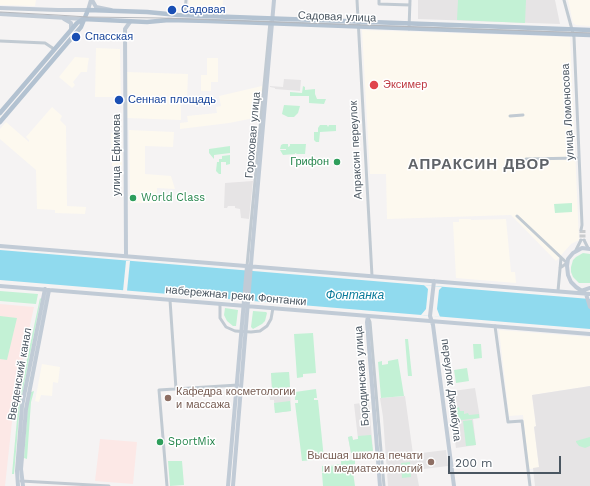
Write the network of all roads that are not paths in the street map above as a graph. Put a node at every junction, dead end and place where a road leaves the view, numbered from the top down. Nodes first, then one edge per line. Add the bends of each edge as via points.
1 (91, 0) edge
2 (186, 0) edge
3 (273, 0) edge
4 (357, 0) edge
5 (379, 0) edge
6 (410, 0) edge
7 (564, 0) edge
8 (410, 5) junction
9 (0, 8) edge
10 (111, 10) junction
11 (0, 14) edge
12 (85, 15) junction
13 (185, 15) junction
14 (60, 18) junction
15 (272, 18) junction
16 (118, 21) junction
17 (130, 22) junction
18 (271, 24) junction
19 (358, 24) junction
20 (409, 26) junction
21 (71, 29) junction
22 (125, 29) junction
23 (571, 29) junction
24 (590, 30) edge
25 (573, 35) junction
26 (590, 35) edge
27 (0, 41) edge
28 (54, 49) junction
29 (0, 113) edge
30 (523, 115) dead end
31 (510, 116) dead end
32 (0, 122) edge
33 (579, 158) junction
34 (526, 159) dead end
35 (517, 216) dead end
36 (582, 230) tunnel mouth
37 (0, 246) edge
38 (589, 248) edge
39 (576, 250) junction
40 (126, 256) junction
41 (561, 258) junction
42 (567, 263) junction
43 (248, 268) junction
44 (560, 268) junction
45 (372, 276) junction
46 (434, 280) junction
47 (0, 286) edge
48 (590, 288) edge
49 (47, 289) junction
50 (582, 290) junction
51 (558, 291) junction
52 (573, 292) junction
53 (588, 294) edge
54 (170, 300) junction
55 (220, 304) junction
56 (245, 306) junction
57 (590, 307) edge
58 (273, 308) junction
59 (368, 316) junction
60 (431, 319) junction
61 (495, 326) junction
62 (240, 331) junction
63 (246, 332) junction
64 (590, 334) edge
65 (241, 384) junction
66 (236, 385) junction
67 (176, 389) junction
68 (20, 484) edge
69 (109, 486) edge
70 (167, 486) edge
71 (228, 486) edge
72 (233, 486) edge
73 (380, 486) edge
74 (384, 486) edge
75 (454, 486) edge
76 (530, 486) edge

1 - 10 main road via 96,7
1 - 12 main road
2 - 13 street
3 - 15 main road, Гороховая улица
4 - 19 street, Апраксин переулок
5 - 8 street via 379,4
6 - 8 street
7 - 23 street, улица Ломоносова
8 - 20 street
9 - 12 main road, Садовая улица via 58,10
10 - 12 main road, Садовая улица
10 - 13 main road, Садовая улица
11 - 14 main road
12 - 14 main road
12 - 16 main road, Садовая улица
12 - 21 main road
12 - 32 main road via 81,27
13 - 15 main road, Садовая улица
14 - 21 main road via 69,21
15 - 18 main road, Гороховая улица
15 - 19 main road, Садовая улица
16 - 17 main road, Садовая улица
16 - 22 main road
17 - 18 main road, Садовая улица via 169,20
17 - 22 main road
18 - 19 main road, Садовая улица
18 - 43 main road, Гороховая улица
19 - 20 main road, Садовая улица
19 - 45 street, Апраксин переулок
20 - 23 main road, Садовая улица
20 - 25 main road, Садовая улица
21 - 28 main road
22 - 40 main road, улица Ефимова
23 - 24 main road, Садовая улица
23 - 25 street, улица Ломоносова
25 - 26 main road, Садовая улица
25 - 33 street, улица Ломоносова
27 - 28 street via 45,43
28 - 29 main road
30 - 31 street
33 - 34 street
33 - 36 street, улица Ломоносова
35 - 41 street
37 - 40 main road
38 - 39 main road
38 - 39 street via 583,240
39 - 42 main road
40 - 43 main road
41 - 42 street
41 - 44 street
42 - 44 street
42 - 50 main road via 569,279
43 - 45 main road
43 - 56 main road, Гороховая улица
44 - 51 street
45 - 46 main road
46 - 51 main road
46 - 60 main road, переулок Джамбула
47 - 49 main road, набережная реки Фонтанки
48 - 50 main road
49 - 54 main road, набережная реки Фонтанки
49 - 68 main road, Введенский канал via 26,409
50 - 52 main road
50 - 53 main road
51 - 52 main road
52 - 53 main road
53 - 57 main road
54 - 55 main road, набережная реки Фонтанки
54 - 67 street
55 - 56 main road, набережная реки Фонтанки
55 - 62 street via 219,315 223,325 231,330
56 - 58 main road, набережная реки Фонтанки
56 - 62 main road
56 - 63 main road
58 - 59 main road, набережная реки Фонтанки
58 - 63 street via 271,319 264,329
59 - 60 main road, набережная реки Фонтанки
59 - 73 main road, Бородинская улица
59 - 74 street, Бородинская улица
60 - 61 main road, набережная реки Фонтанки
60 - 75 main road, переулок Джамбула
61 - 64 main road, набережная реки Фонтанки
61 - 76 street via 508,422 522,420
62 - 63 street
62 - 66 main road
63 - 65 main road
65 - 66 street
65 - 72 main road
66 - 67 street
66 - 71 main road
67 - 70 street via 159,390
68 - 69 street

